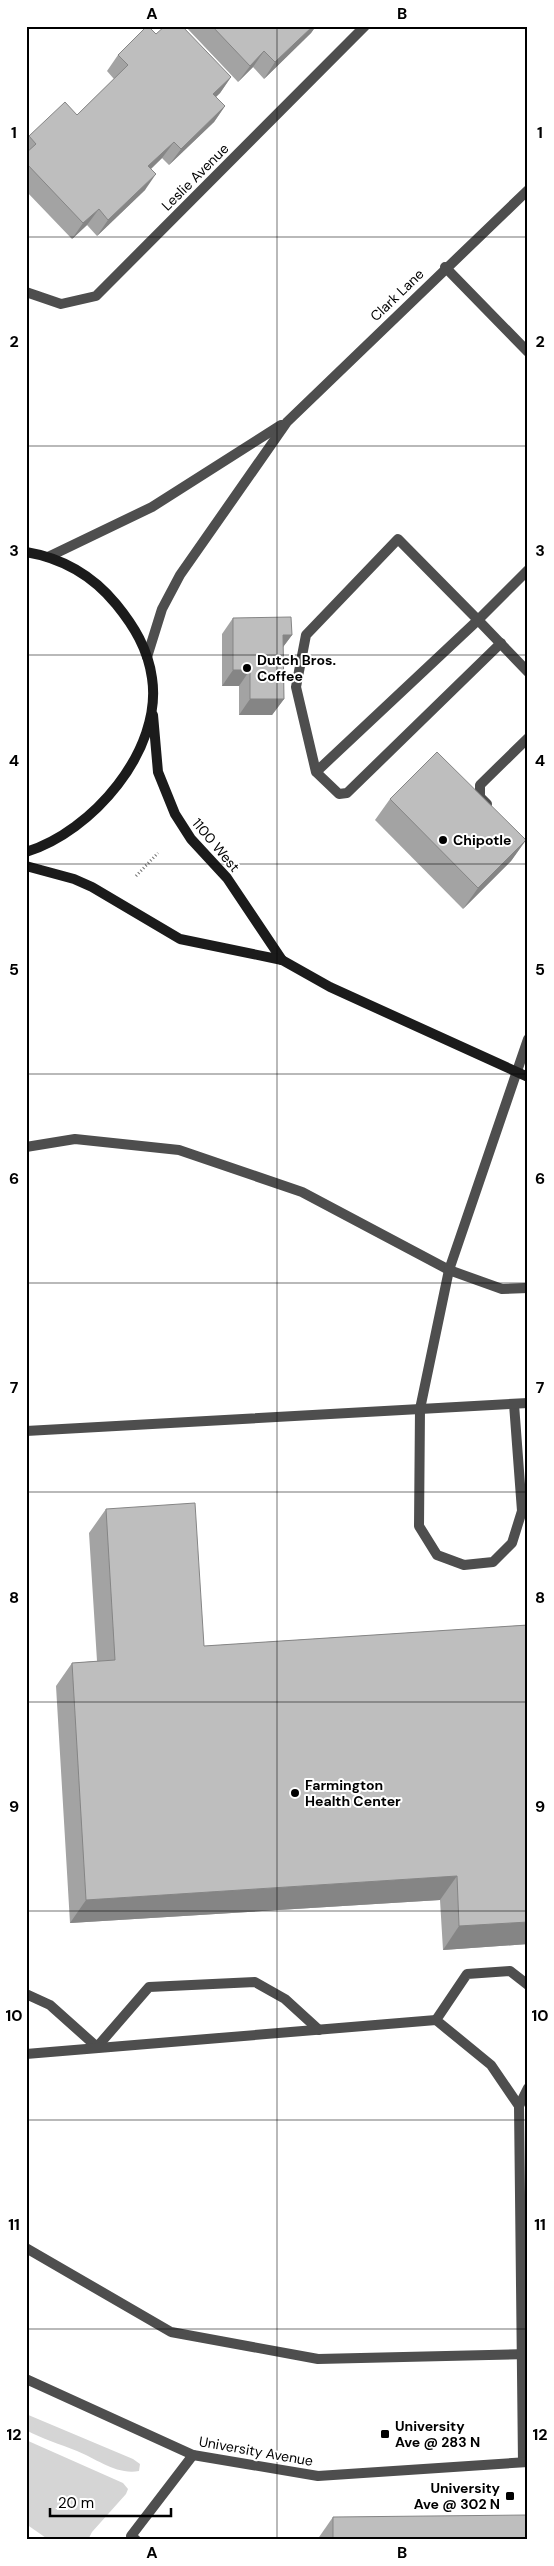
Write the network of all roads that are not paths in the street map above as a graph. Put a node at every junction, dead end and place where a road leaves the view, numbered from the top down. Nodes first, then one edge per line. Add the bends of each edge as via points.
1 (365, 26) edge
2 (528, 190) edge
3 (445, 268) junction
4 (26, 292) edge
5 (528, 352) edge
6 (286, 422) junction
7 (26, 552) edge
8 (48, 557) junction
9 (528, 570) edge
10 (478, 620) junction
11 (501, 643) junction
12 (147, 657) junction
13 (528, 672) edge
14 (153, 706) junction
15 (528, 738) edge
16 (316, 772) junction
17 (492, 810) edge
18 (26, 852) edge
19 (26, 866) edge
20 (282, 960) junction
21 (528, 1038) edge
22 (523, 1076) edge
23 (26, 1147) edge
24 (449, 1270) junction
25 (528, 1288) edge
26 (528, 1403) edge
27 (514, 1404) junction
28 (420, 1409) junction
29 (26, 1431) edge
30 (528, 1985) edge
31 (26, 1994) edge
32 (436, 2020) junction
33 (319, 2030) junction
34 (97, 2047) junction
35 (26, 2054) edge
36 (528, 2088) edge
37 (519, 2106) junction
38 (26, 2248) edge
39 (525, 2354) edge
40 (26, 2379) edge
41 (193, 2455) junction
42 (525, 2462) edge
43 (132, 2539) edge

1 - 4 street, Leslie Avenue via 96,296 61,304
2 - 3 street, Clark Lane
3 - 5 street
3 - 6 street, Clark Lane
6 - 8 street, Clark Lane via 152,507
6 - 12 street, Clark Lane via 180,575 162,609
7 - 8 main road, 1100 West
8 - 12 main road, 1100 West via 77,570 110,597 141,638
9 - 10 street
10 - 11 street
10 - 16 street
10 - 16 street via 398,539 306,635 296,687
11 - 13 street
11 - 16 street via 347,793 339,794
12 - 14 main road, 1100 West
14 - 18 main road via 136,756 110,795 77,826
14 - 20 main road, 1100 West via 158,772 168,801 188,834 227,878
15 - 17 street via 480,785 480,797
19 - 20 main road, 1100 West via 92,887 180,939
20 - 22 main road, 1100 West via 330,987
21 - 22 street
22 - 24 street
23 - 24 street via 75,1139 179,1150 302,1192
24 - 25 street via 502,1289
24 - 28 street
26 - 27 street
27 - 28 street
27 - 28 street via 522,1511 512,1543 493,1562 464,1565 436,1555 419,1526
28 - 29 street
30 - 32 street via 510,1971 468,1974
31 - 34 street via 50,2005
32 - 33 street
32 - 37 street via 491,2065
33 - 34 street
33 - 34 street via 285,2000 255,1982 149,1987
34 - 35 street
36 - 37 street
37 - 39 street
38 - 39 street via 171,2332 318,2359
39 - 42 street
40 - 41 street, University Avenue
41 - 42 street, University Avenue via 318,2476
41 - 43 street

